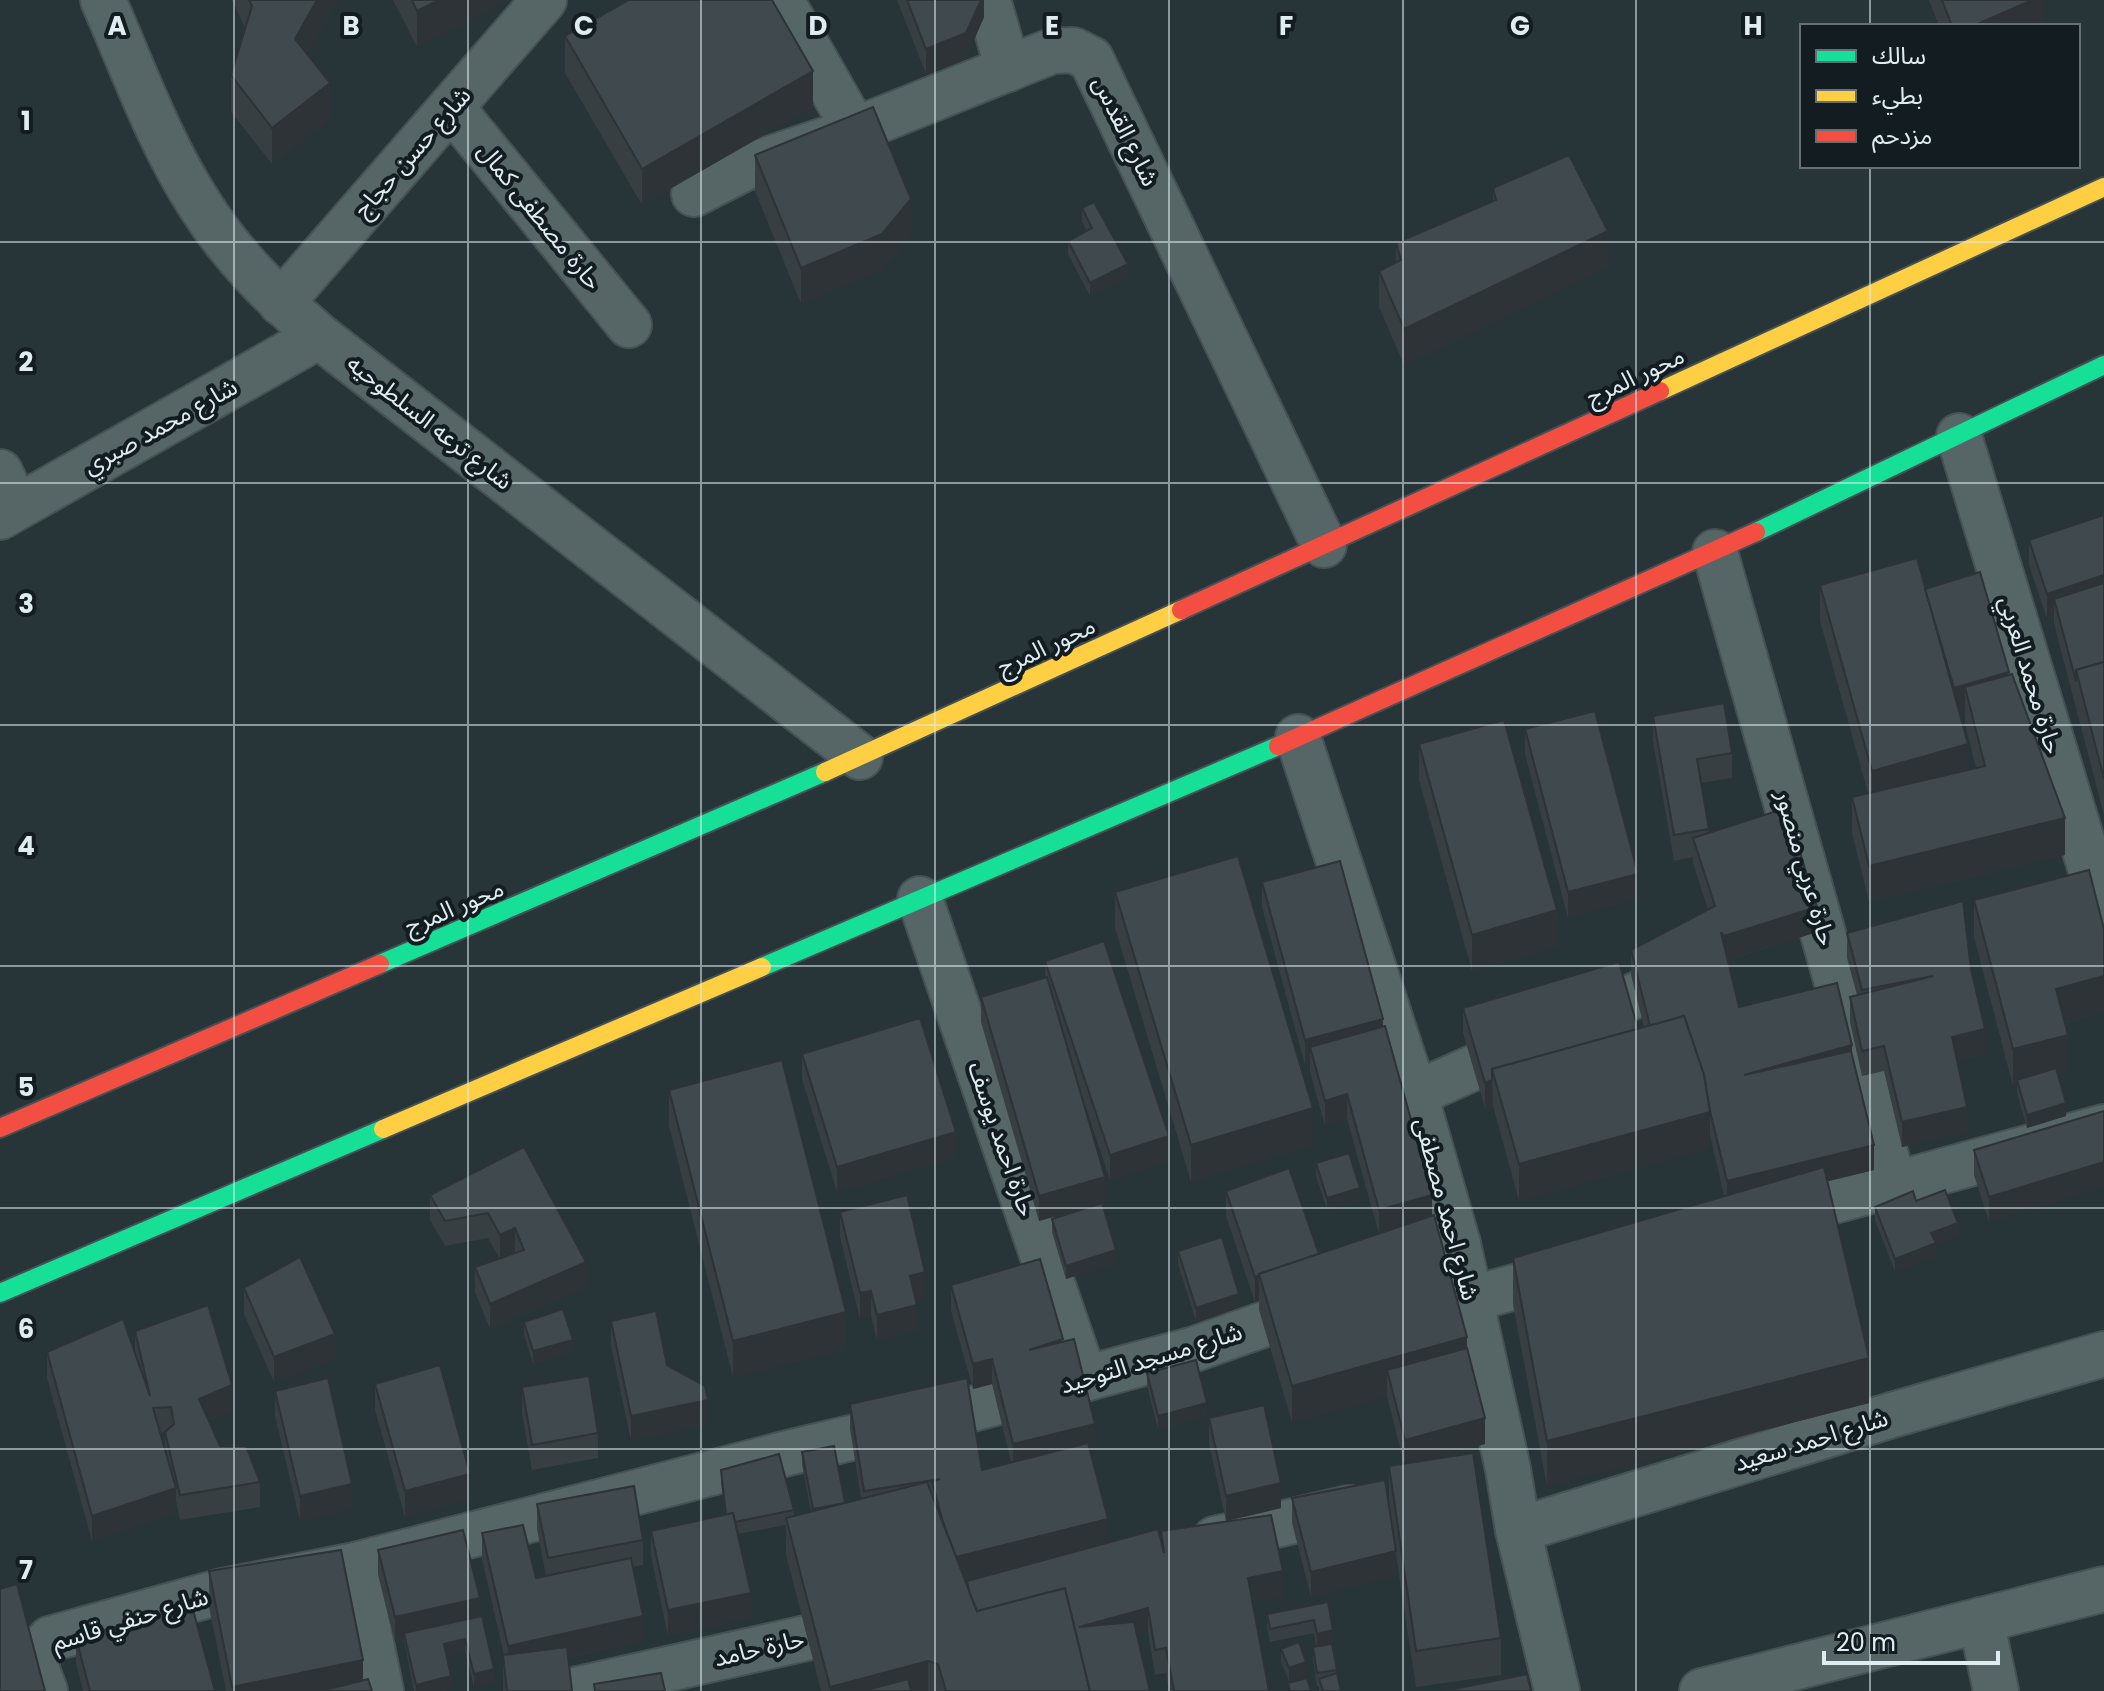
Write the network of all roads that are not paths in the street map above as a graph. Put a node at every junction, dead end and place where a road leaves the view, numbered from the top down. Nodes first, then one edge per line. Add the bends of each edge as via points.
1 (103, 0) edge
2 (544, 0) edge
3 (781, 0) edge
4 (988, 0) edge
5 (1008, 69) junction
6 (451, 107) junction
7 (855, 130) junction
8 (2104, 187) edge
9 (694, 194) dead end
10 (281, 303) junction
11 (629, 325) dead end
12 (319, 336) junction
13 (2104, 365) edge
14 (1959, 436) junction
15 (5, 499) edge
16 (1324, 545) junction
17 (1715, 552) junction
18 (1298, 737) junction
19 (860, 757) junction
20 (920, 899) junction
21 (2104, 913) edge
22 (1663, 983) edge
23 (1415, 1094) junction
24 (2104, 1127) edge
25 (0, 1128) edge
26 (1894, 1184) junction
27 (1743, 1225) edge
28 (1458, 1244) junction
29 (1607, 1262) edge
30 (0, 1293) edge
31 (1471, 1299) junction
32 (2104, 1354) edge
33 (1085, 1379) junction
34 (788, 1453) joint
35 (1385, 1500) edge
36 (1518, 1530) junction
37 (1175, 1549) edge
38 (355, 1565) junction
39 (2104, 1589) edge
40 (905, 1615) edge
41 (1981, 1620) junction
42 (41, 1672) edge
43 (1552, 1690) edge
44 (381, 1691) edge
45 (570, 1691) edge
46 (1702, 1691) edge
47 (1996, 1691) edge

1 - 10 street, شارع ترعه السلطوحيه via 199,204 237,257
2 - 6 street, شارع حسن حجاج
3 - 7 street
4 - 5 street
5 - 7 street, شارع القدس
5 - 16 street, شارع القدس via 1052,51 1073,50 1091,59
6 - 10 street, شارع حسن حجاج
6 - 11 street, حارة مصطفى كمال
7 - 9 street, شارع القدس via 751,165
8 - 16 main road, محور المرج
10 - 12 street, شارع ترعه السلطوحيه
12 - 15 street, شارع محمد صبري
12 - 19 street, شارع ترعه السلطوحيه
13 - 14 main road
14 - 17 main road
14 - 21 street, حارة محمد العربي
16 - 19 main road, محور المرج
17 - 18 main road
17 - 26 street, حارة عربي منصور
18 - 20 main road
18 - 23 street, شارع احمد مصطفى
19 - 25 main road, محور المرج
20 - 30 main road
20 - 33 street, حارة احمد يوسف
22 - 23 street
23 - 28 street, شارع احمد مصطفى
24 - 26 street
26 - 27 street
28 - 31 street, شارع احمد مصطفى
28 - 33 street, شارع مسجد التوحيد via 1435,1259 1295,1313 1192,1350
29 - 31 street
31 - 36 street, شارع احمد مصطفى via 1493,1473
32 - 36 street, شارع احمد سعيد
33 - 34 street, شارع مسجد التوحيد
34 - 38 street, شارع حنفي قاسم
35 - 37 street
36 - 43 street, شارع احمد مصطفى
38 - 42 street, شارع حنفي قاسم via 223,1591 50,1639
38 - 44 street
39 - 41 street
40 - 45 street, حارة حامد
41 - 46 street
41 - 47 street

